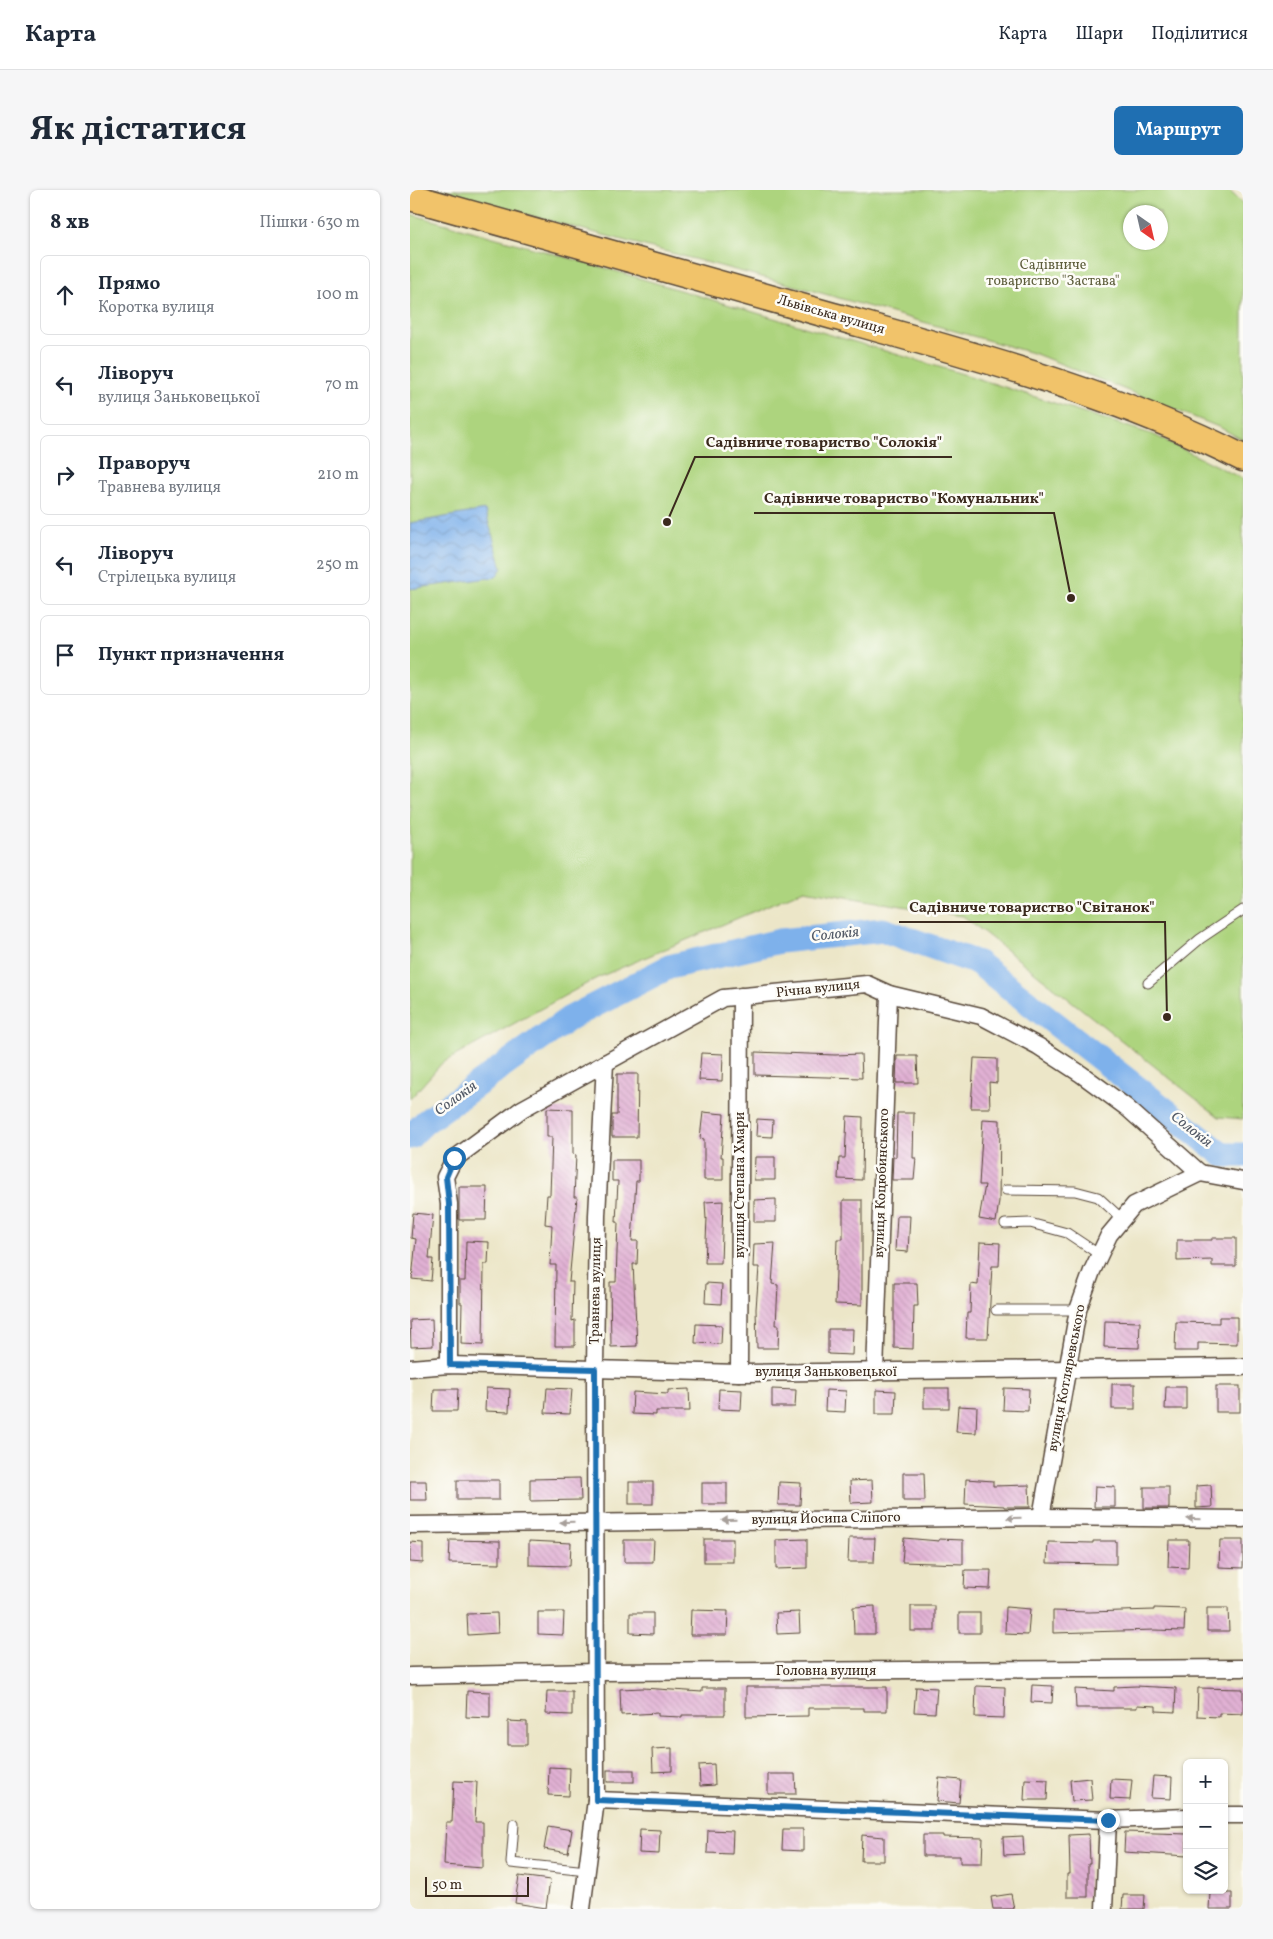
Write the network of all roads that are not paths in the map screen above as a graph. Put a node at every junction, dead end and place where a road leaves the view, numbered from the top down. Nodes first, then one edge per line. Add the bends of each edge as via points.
1 (410, 198) edge
2 (1243, 458) edge
3 (1243, 910) edge
4 (1148, 983) dead end
5 (889, 994) junction
6 (741, 996) junction
7 (605, 1063) junction
8 (1200, 1173) junction
9 (1243, 1181) edge
10 (1006, 1190) dead end
11 (1122, 1219) junction
12 (1005, 1224) dead end
13 (1100, 1255) junction
14 (996, 1310) dead end
15 (1078, 1310) junction
16 (450, 1365) junction
17 (1243, 1367) edge
18 (410, 1368) edge
19 (1068, 1368) junction
20 (595, 1369) junction
21 (875, 1372) junction
22 (739, 1373) junction
23 (1041, 1517) junction
24 (1243, 1519) edge
25 (596, 1521) junction
26 (410, 1525) edge
27 (1243, 1668) edge
28 (596, 1672) junction
29 (410, 1676) edge
30 (596, 1800) junction
31 (1228, 1815) edge
32 (1243, 1815) edge
33 (1183, 1817) edge
34 (1108, 1820) junction
35 (514, 1824) dead end
36 (587, 1871) junction
37 (582, 1909) edge
38 (1104, 1909) edge

1 - 2 main road, Львівська вулиця via 945,347 1081,389 1198,435
3 - 4 lane via 1200,939
5 - 6 street, Річна вулиця via 867,984
5 - 8 street, Річна вулиця via 981,1016 1038,1046 1126,1107
5 - 21 street, вулиця Коцюбинського
6 - 7 street, Річна вулиця via 723,998
6 - 22 street, вулиця Степана Хмари
7 - 16 street, Річна вулиця via 522,1109 454,1158 446,1177
7 - 20 street, Травнева вулиця via 597,1215
8 - 9 street
8 - 11 street, вулиця Котляревського via 1134,1205
10 - 11 lane via 1075,1191 1091,1195 1098,1197
11 - 13 street, вулиця Котляревського via 1108,1235
12 - 13 lane via 1030,1223 1067,1233
13 - 15 street, вулиця Котляревського
14 - 15 lane
15 - 19 street, вулиця Котляревського
16 - 18 street, вулиця Заньковецької
16 - 20 street, вулиця Заньковецької
17 - 19 street, вулиця Заньковецької
19 - 21 street, вулиця Заньковецької
19 - 23 street, вулиця Котляревського
20 - 22 street, вулиця Заньковецької
20 - 25 street, Травнева вулиця
21 - 22 street, вулиця Заньковецької
24 -> 23 street, вулиця Йосипа Сліпого
23 -> 25 street, вулиця Йосипа Сліпого
25 -> 26 street, вулиця Йосипа Сліпого
25 - 28 street, Травнева вулиця
27 - 28 street, Головна вулиця
28 - 29 street, Головна вулиця
28 - 30 street, Травнева вулиця
30 - 34 street
30 - 36 street, Травнева вулиця
31 - 32 street
33 - 34 street
34 - 38 street
35 - 36 lane via 510,1863
36 - 37 street, Травнева вулиця

